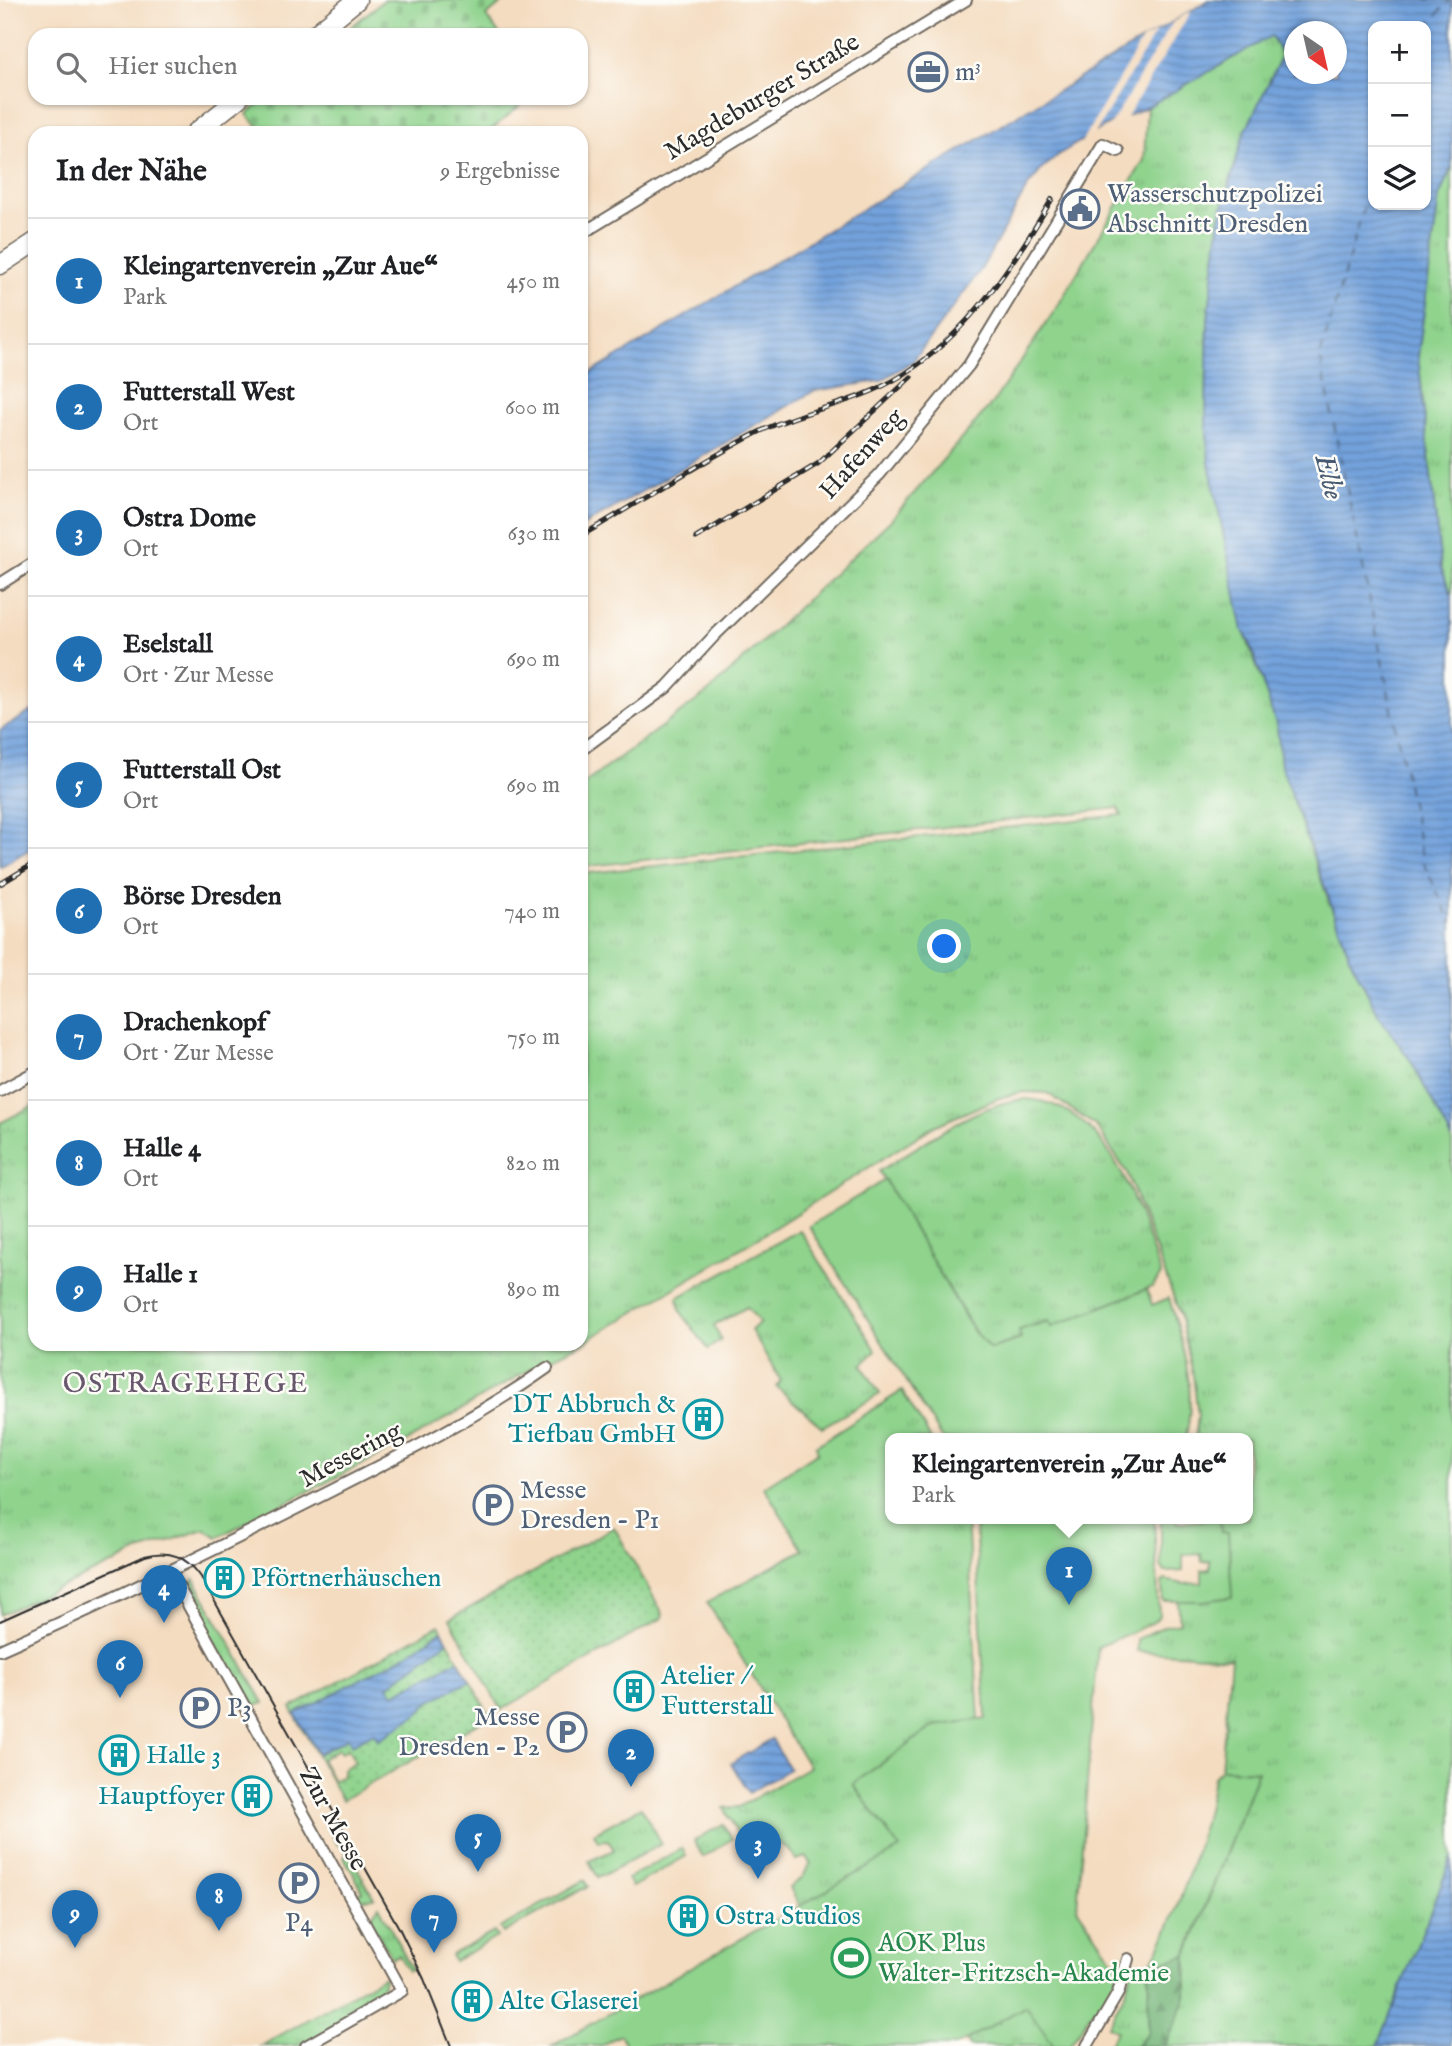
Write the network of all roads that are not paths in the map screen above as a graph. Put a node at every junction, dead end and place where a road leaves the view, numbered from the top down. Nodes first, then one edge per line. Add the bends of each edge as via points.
1 (356, 0) edge
2 (966, 0) edge
3 (322, 28) edge
4 (230, 105) edge
5 (204, 126) edge
6 (1118, 151) dead end
7 (588, 230) edge
8 (28, 247) edge
9 (0, 265) edge
10 (28, 566) edge
11 (0, 584) edge
12 (588, 745) edge
13 (28, 1076) edge
14 (0, 1090) edge
15 (548, 1368) dead end
16 (170, 1572) junction
17 (0, 1650) edge
18 (1129, 1959) dead end
19 (306, 2046) edge
20 (1087, 2046) edge

1 - 3 main road
2 - 7 street, Magdeburger Straße
4 - 5 main road
6 - 12 street, Hafenweg via 1103,145 969,365 879,475 667,687
8 - 9 main road
10 - 11 street
13 - 14 street
15 - 16 street, Messering via 418,1445
16 - 17 street, Messering
16 - 19 street, Zur Messe via 402,1991
18 - 20 street via 1118,1993

